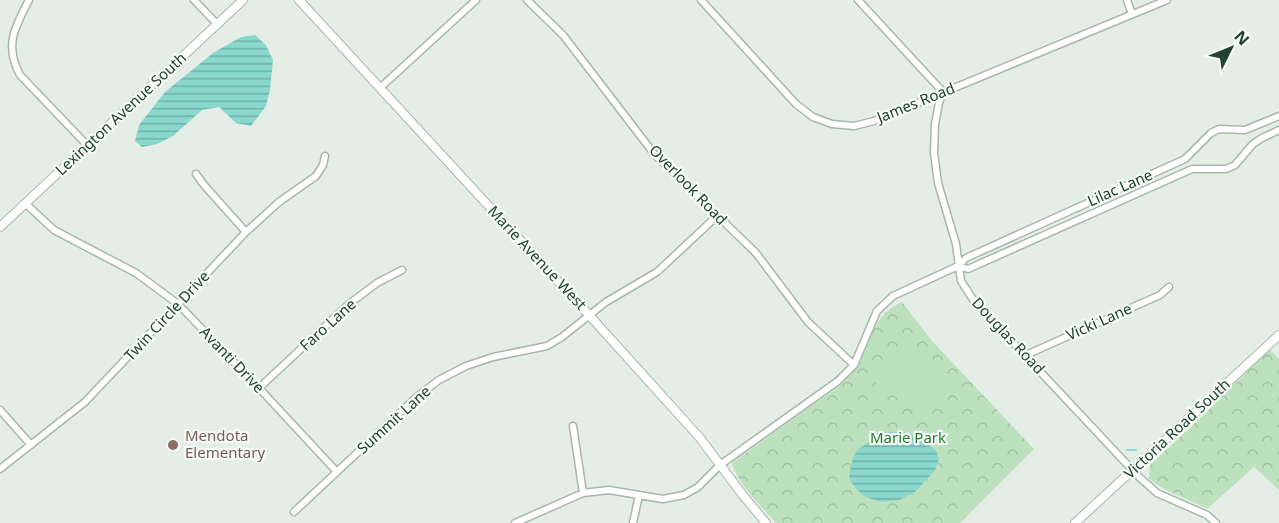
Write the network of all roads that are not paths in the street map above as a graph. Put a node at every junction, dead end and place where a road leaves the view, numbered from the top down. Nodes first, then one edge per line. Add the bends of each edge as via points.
1 (29, 0) edge
2 (194, 0) edge
3 (243, 0) edge
4 (299, 0) edge
5 (476, 0) edge
6 (527, 0) edge
7 (701, 0) edge
8 (858, 0) edge
9 (1127, 0) edge
10 (1167, 0) edge
11 (1132, 14) junction
12 (217, 24) junction
13 (380, 88) junction
14 (943, 92) junction
15 (1279, 116) edge
16 (1279, 130) edge
17 (87, 146) junction
18 (325, 156) dead end
19 (196, 174) dead end
20 (25, 203) junction
21 (717, 216) junction
22 (0, 227) edge
23 (246, 232) junction
24 (958, 266) junction
25 (402, 270) dead end
26 (1169, 287) dead end
27 (178, 304) junction
28 (589, 315) junction
29 (1279, 335) edge
30 (1026, 355) junction
31 (854, 365) junction
32 (259, 388) junction
33 (0, 410) edge
34 (573, 426) dead end
35 (31, 445) junction
36 (720, 465) junction
37 (0, 470) edge
38 (1133, 470) junction
39 (337, 472) junction
40 (583, 493) junction
41 (639, 495) junction
42 (294, 512) dead end
43 (515, 523) edge
44 (633, 523) edge
45 (766, 523) edge
46 (1075, 523) edge
47 (1216, 523) edge

1 - 17 street via 12,38 16,68
2 - 12 street
3 - 12 street, Lexington Avenue South
4 - 13 street, Marie Avenue West
5 - 13 street
6 - 21 street, Overlook Road via 563,35 655,155
7 - 14 street, James Road via 796,104 813,117 854,126
8 - 14 street
9 - 11 street
10 - 11 street, James Road
11 - 14 street, James Road
12 - 17 street, Lexington Avenue South
13 - 28 street, Marie Avenue West
14 - 24 street, Douglas Road via 935,124 934,153
15 - 24 street, Lilac Lane via 1245,130 1219,129 1185,159 966,258
16 - 24 street, Lilac Lane via 1252,144 1235,165 1226,169 1192,170 968,269
17 - 20 street, Lexington Avenue South
18 - 23 street, Twin Circle Drive via 316,176
19 - 23 street
20 - 22 street, Lexington Avenue South
20 - 27 street, Avanti Drive via 54,231 136,273
21 - 28 street, Summit Lane via 657,272
21 - 31 street, Overlook Road via 756,253 808,322
23 - 27 street, Twin Circle Drive
24 - 30 street, Douglas Road via 961,282 974,301
24 - 31 street, Lilac Lane via 893,296 877,311
25 - 32 street, Faro Lane via 349,304
26 - 30 street, Vicki Lane via 1160,295
27 - 32 street, Avanti Drive
27 - 35 street, Twin Circle Drive via 84,402
28 - 36 street, Marie Avenue West
28 - 39 street, Summit Lane via 547,346 493,357 440,380
29 - 38 street, Victoria Road South
30 - 38 street, Douglas Road
31 - 36 street, Lilac Lane via 838,381
32 - 39 street, Avanti Drive
33 - 35 street
34 - 40 street
35 - 37 street, Twin Circle Drive
36 - 41 street, Lilac Lane via 684,495 663,499
36 - 45 street, Marie Avenue West
38 - 46 street, Victoria Road South
38 - 47 street, Douglas Road via 1157,493 1207,515
39 - 42 street, Summit Lane
40 - 41 street, Lilac Lane via 609,490
40 - 43 street, Lilac Lane
41 - 44 street

